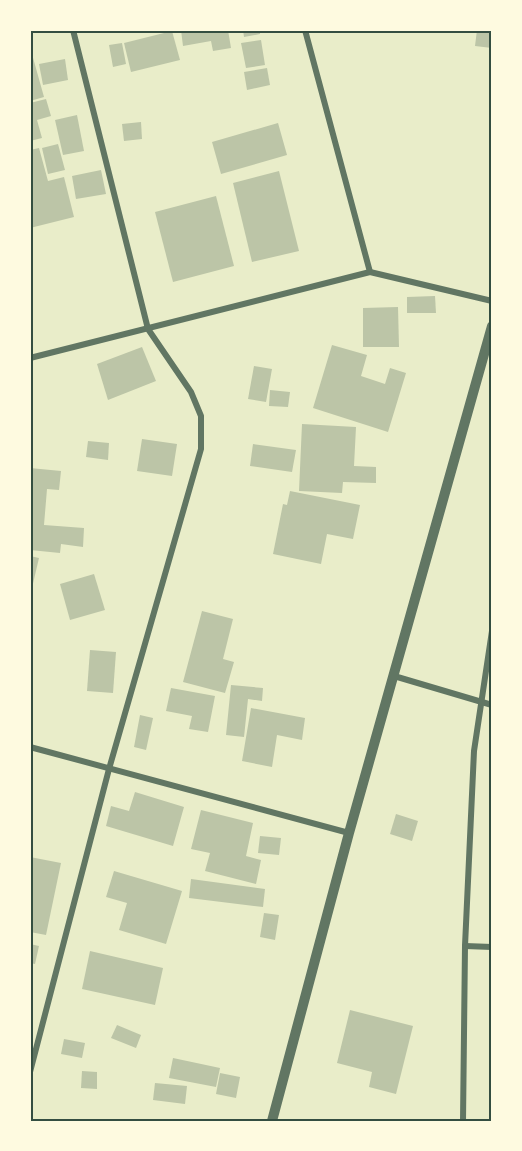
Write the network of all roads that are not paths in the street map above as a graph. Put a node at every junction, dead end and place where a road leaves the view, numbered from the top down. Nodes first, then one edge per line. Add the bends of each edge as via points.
1 (73, 30) edge
2 (305, 30) edge
3 (370, 272) junction
4 (492, 301) edge
5 (492, 326) edge
6 (148, 329) junction
7 (488, 357) edge
8 (30, 358) edge
9 (492, 631) edge
10 (394, 676) junction
11 (480, 703) junction
12 (492, 705) edge
13 (30, 747) edge
14 (109, 768) junction
15 (349, 833) junction
16 (465, 946) junction
17 (492, 947) edge
18 (30, 1072) edge
19 (272, 1121) edge
20 (463, 1121) edge

1 - 6 street
2 - 3 street
3 - 4 street
3 - 6 street
5 - 7 street
6 - 8 street
6 - 14 street via 191,392 201,416 201,449
7 - 10 street
9 - 11 street
10 - 11 street
10 - 15 street
11 - 12 street
11 - 16 street via 474,751
13 - 14 street
14 - 15 street
14 - 18 street
15 - 19 street
16 - 17 street
16 - 20 street

